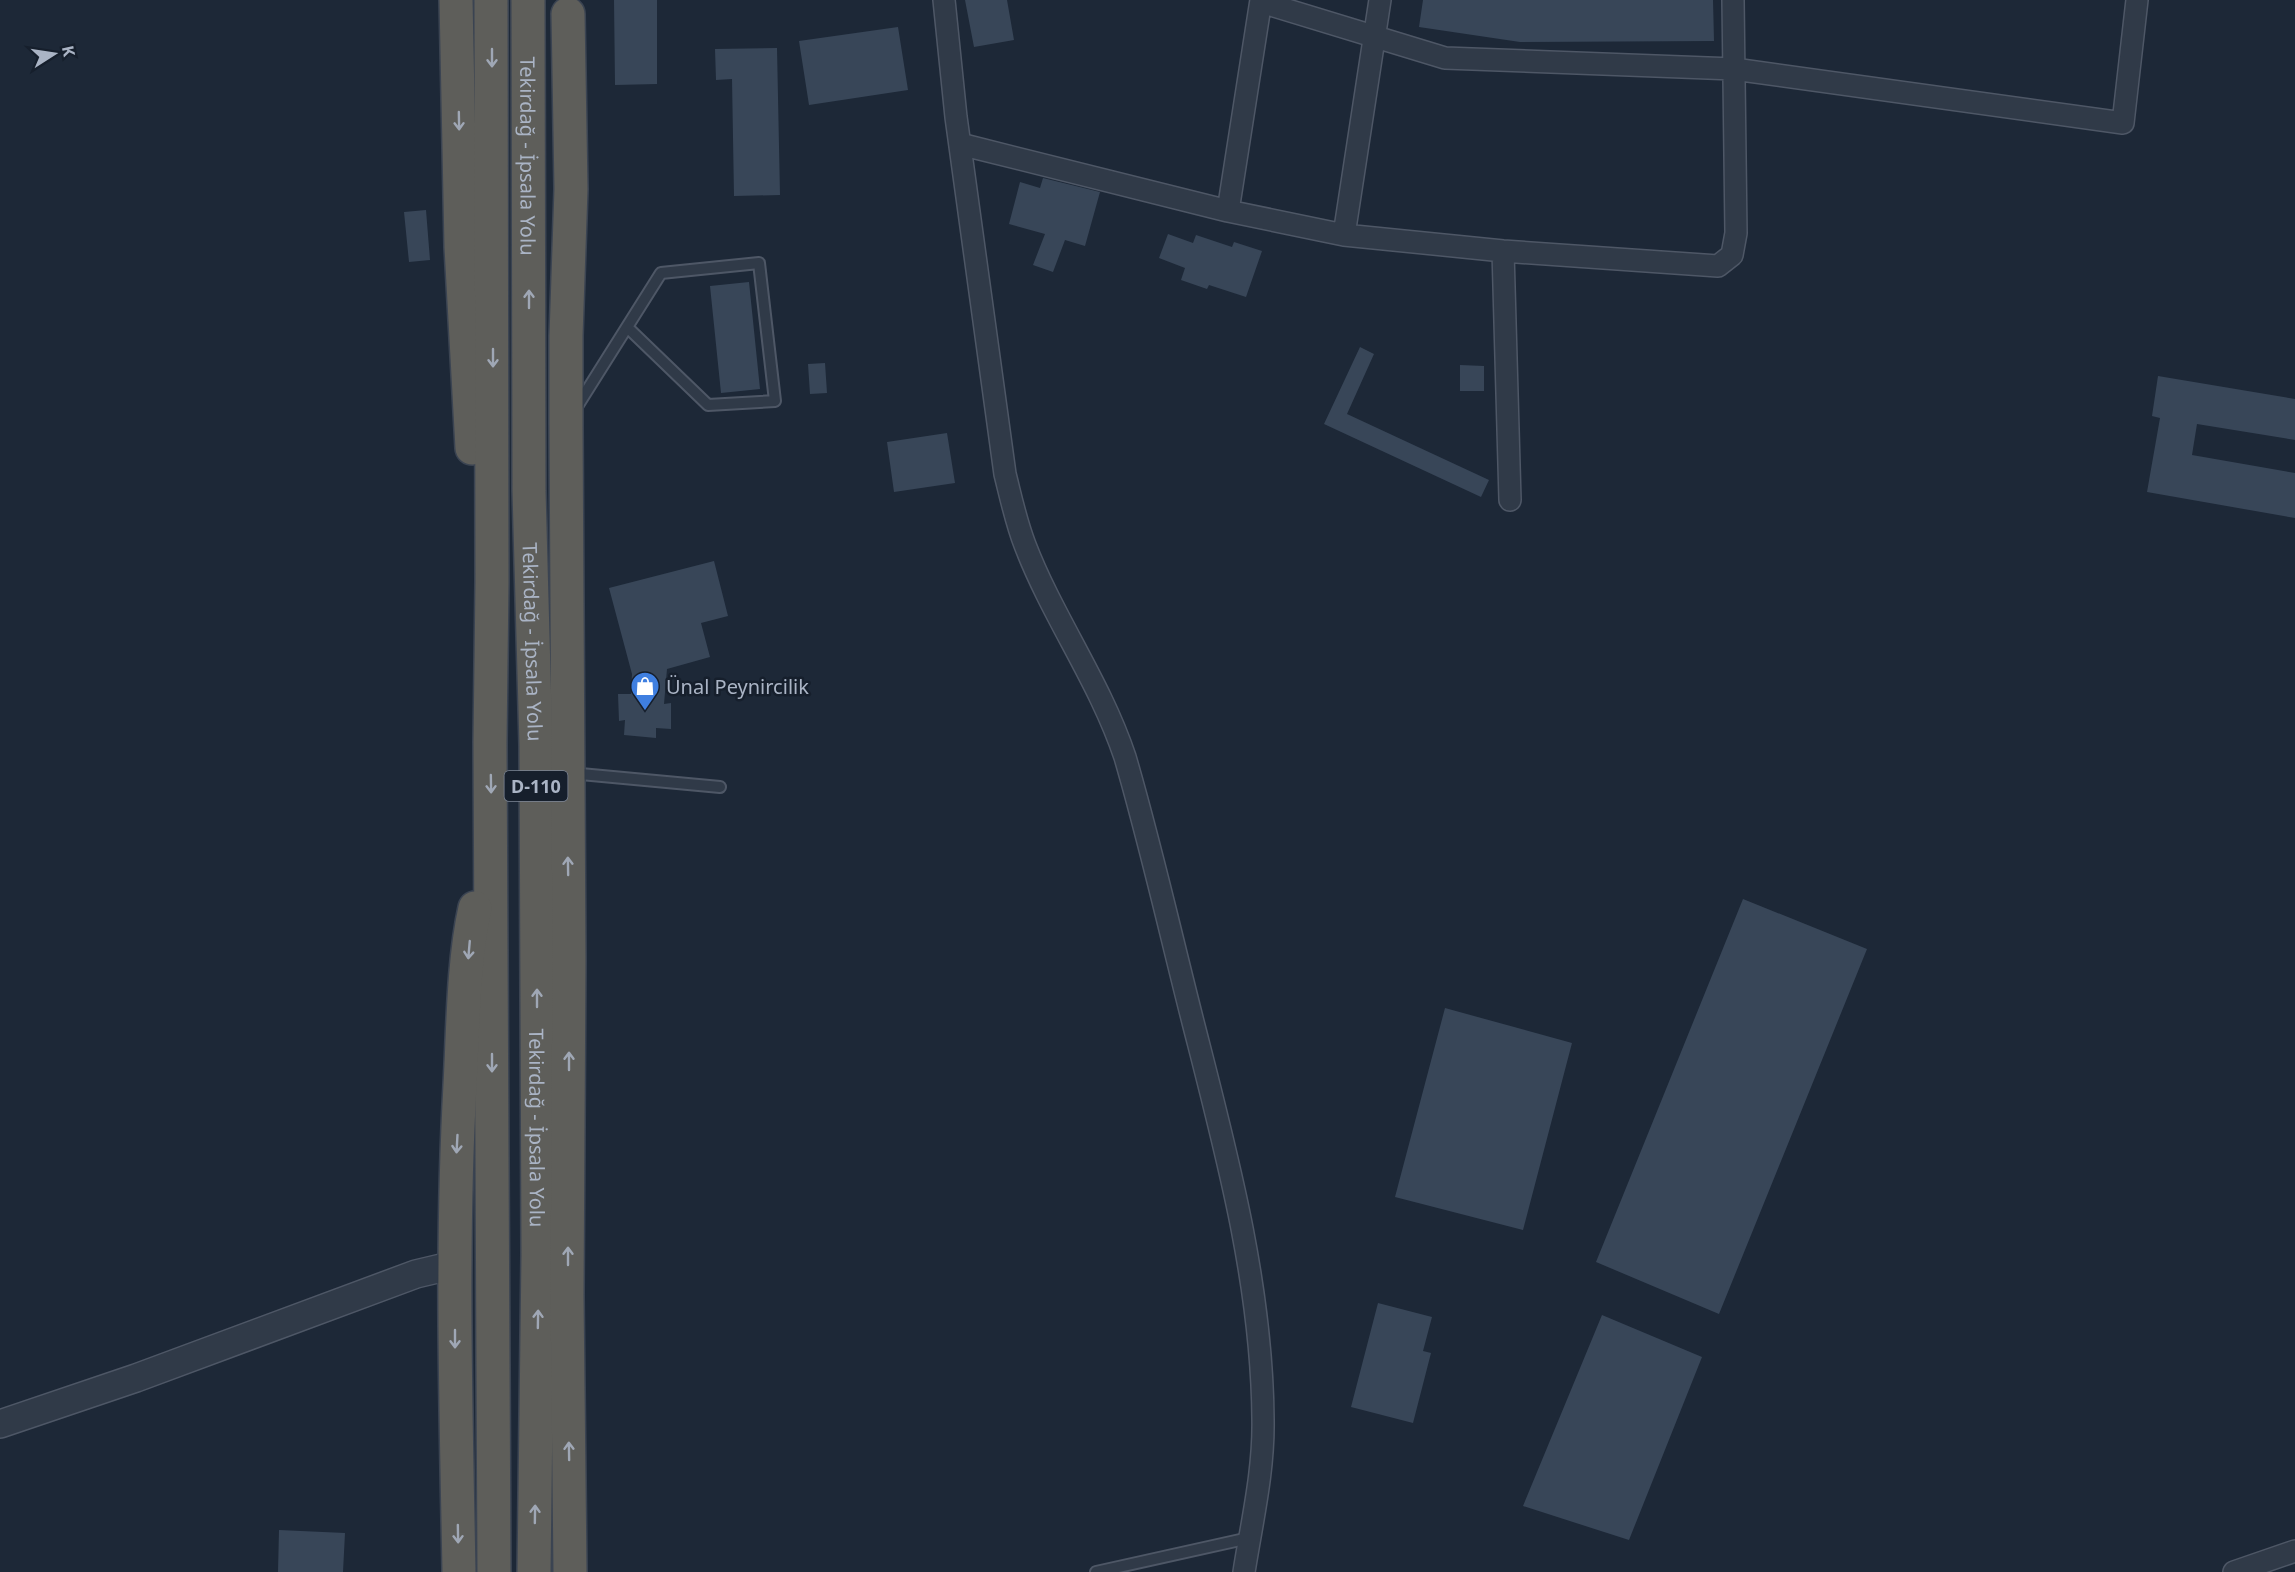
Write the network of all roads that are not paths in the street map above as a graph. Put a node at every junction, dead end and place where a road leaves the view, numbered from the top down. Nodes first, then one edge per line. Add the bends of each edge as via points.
1 (456, 0) edge
2 (491, 0) edge
3 (528, 0) edge
4 (944, 0) edge
5 (1380, 0) edge
6 (1733, 0) edge
7 (2137, 0) edge
8 (1261, 1) edge
9 (568, 7) edge
10 (1374, 38) junction
11 (1734, 69) junction
12 (960, 144) junction
13 (1228, 211) junction
14 (1344, 235) junction
15 (1503, 251) junction
16 (627, 327) junction
17 (566, 424) junction
18 (1510, 500) dead end
19 (490, 742) junction
20 (536, 745) junction
21 (567, 772) junction
22 (720, 787) dead end
23 (492, 831) junction
24 (454, 1265) junction
25 (0, 1424) edge
26 (1249, 1538) junction
27 (2295, 1551) edge
28 (459, 1572) edge
29 (494, 1572) edge
30 (534, 1572) edge
31 (570, 1572) edge
32 (1096, 1572) edge
33 (1244, 1572) edge
34 (2234, 1572) edge

1 -> 19 highway via 461,247 476,561
2 -> 19 highway, Tekirdağ - İpsala Yolu / D-110
20 -> 3 highway, Tekirdağ - İpsala Yolu / D-110 via 529,478
4 - 12 street
5 - 10 street
6 - 11 street
7 - 11 street via 2123,123
8 - 10 street
8 - 13 street
9 - 17 highway via 571,189
9 - 20 highway via 549,332 548,485
10 - 11 street via 1445,58
10 - 14 street
11 - 15 street via 1736,233 1732,255 1718,266
12 - 13 street
12 - 26 street via 1005,474 1014,511 1033,563 1108,712 1122,749 1233,1180 1246,1245 1261,1365 1262,1451
13 - 14 street
14 - 15 street
15 - 18 street
16 - 16 lane via 662,273 759,263 775,401 708,405
16 - 17 lane
17 - 21 highway
19 -> 23 highway, Tekirdağ - İpsala Yolu / D-110
30 -> 20 highway, Tekirdağ - İpsala Yolu / D-110 via 538,1255
21 - 22 lane
31 -> 21 highway
23 -> 24 highway via 472,921 465,992
23 -> 29 highway, Tekirdağ - İpsala Yolu / D-110
24 - 25 street via 416,1274
24 -> 28 highway
26 - 32 lane
26 - 33 street
27 - 34 street

